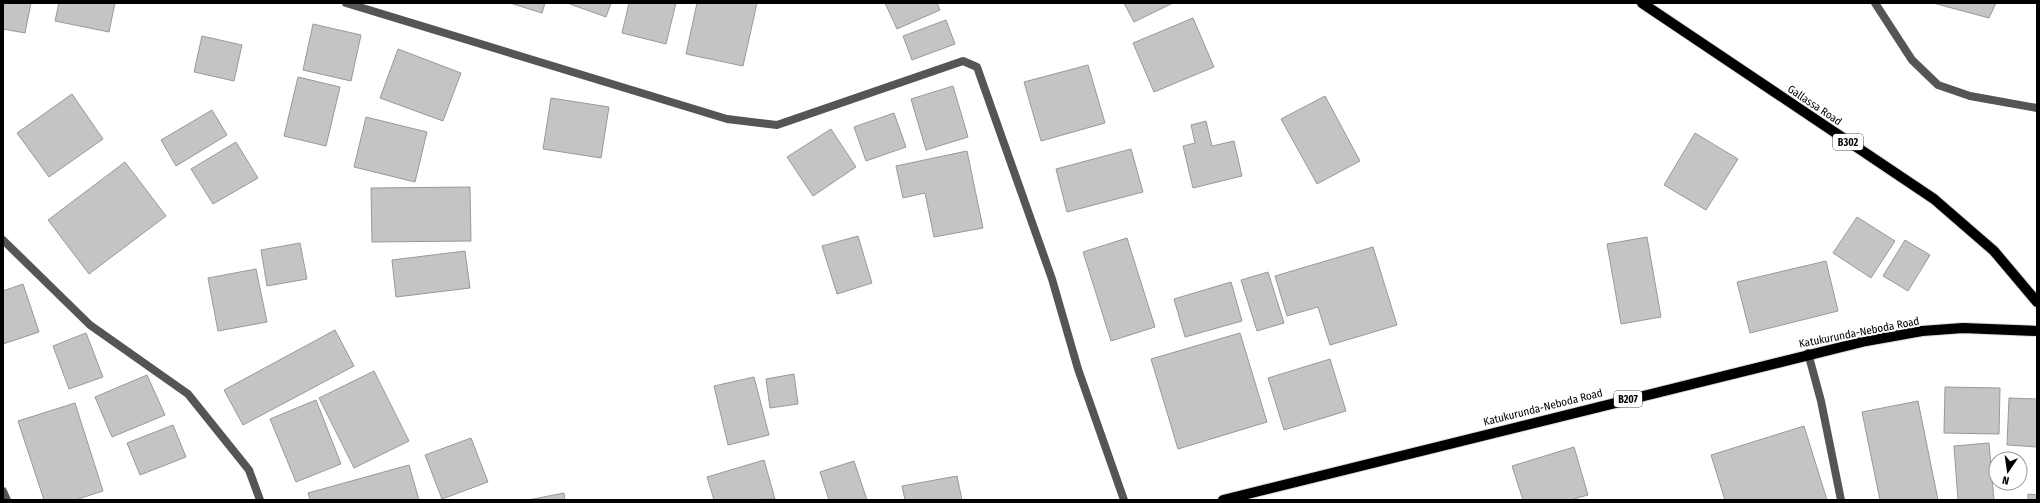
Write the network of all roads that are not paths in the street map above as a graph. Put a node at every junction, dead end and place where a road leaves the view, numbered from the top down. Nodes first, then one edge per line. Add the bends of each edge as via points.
1 (346, 3) edge
2 (1642, 3) edge
3 (1875, 3) edge
4 (2037, 108) edge
5 (3, 240) edge
6 (2037, 302) edge
7 (2037, 331) edge
8 (1808, 353) junction
9 (3, 491) edge
10 (7, 500) edge
11 (260, 500) edge
12 (1124, 500) edge
13 (1223, 500) edge
14 (1841, 500) edge

1 - 12 street via 727,119 777,125 963,61 977,67 1052,279 1078,368
2 - 6 main road, Gallassa Road / B302 via 1934,199 1994,251
3 - 4 street via 1912,60 1938,85 1970,96
5 - 11 street via 90,325 188,394 249,470
7 - 8 main road, Katukurunda-Neboda Road / B207 via 1963,328 1866,340
8 - 13 main road, Katukurunda-Neboda Road / B207
8 - 14 street
9 - 10 street

